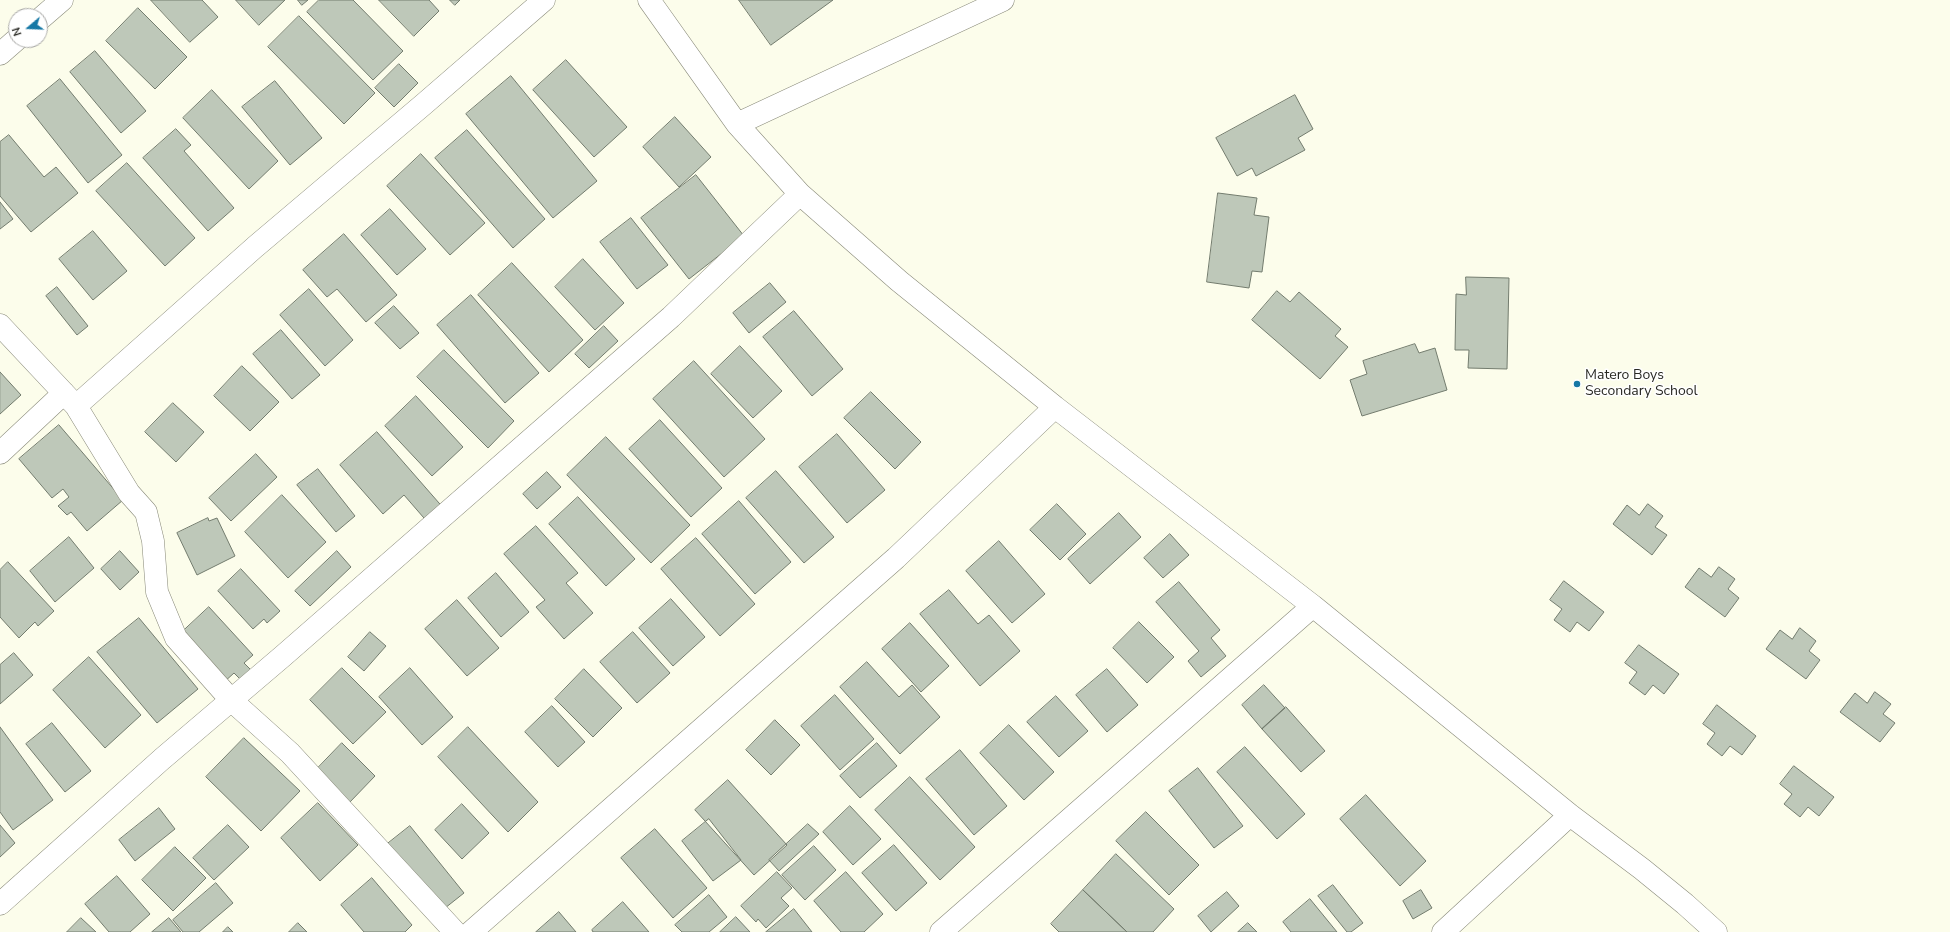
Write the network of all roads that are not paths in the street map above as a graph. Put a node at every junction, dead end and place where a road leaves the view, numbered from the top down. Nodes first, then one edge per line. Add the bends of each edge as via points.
1 (62, 0) edge
2 (544, 0) edge
3 (649, 0) edge
4 (1003, 0) edge
5 (48, 12) edge
6 (8, 47) edge
7 (0, 54) edge
8 (737, 124) junction
9 (800, 194) junction
10 (0, 325) edge
11 (70, 399) junction
12 (1055, 407) junction
13 (0, 453) edge
14 (1313, 606) junction
15 (232, 700) junction
16 (1570, 815) junction
17 (0, 904) edge
18 (470, 931) edge
19 (941, 932) edge
20 (1443, 932) edge
21 (1716, 932) edge

1 - 5 street
2 - 11 street via 249,253
3 - 8 street
4 - 8 street
6 - 7 street
8 - 9 street
9 - 12 street via 899,281
9 - 15 street via 671,317
10 - 11 street
11 - 13 street
11 - 15 street via 130,493 146,512 153,541 157,592 176,638
12 - 14 street
12 - 18 street via 896,558
14 - 16 street
14 - 19 street
15 - 17 street via 156,764
15 - 18 street via 290,753
16 - 20 street
16 - 21 street via 1642,869

